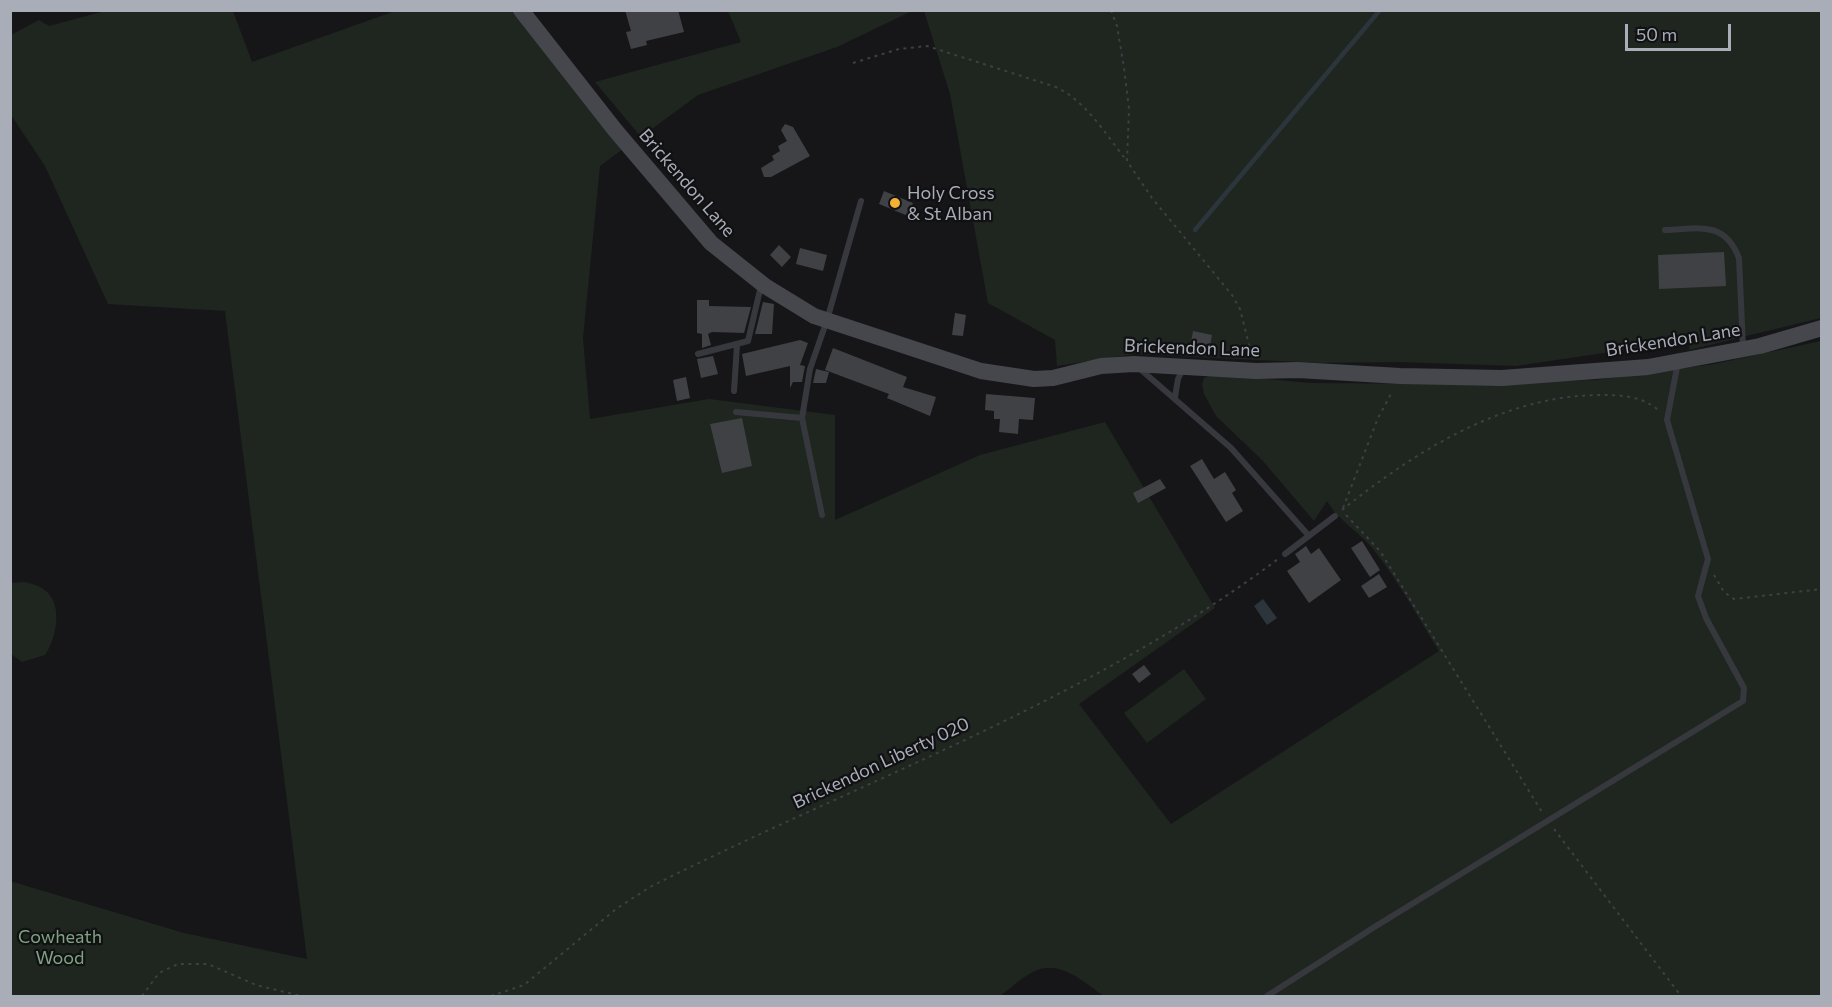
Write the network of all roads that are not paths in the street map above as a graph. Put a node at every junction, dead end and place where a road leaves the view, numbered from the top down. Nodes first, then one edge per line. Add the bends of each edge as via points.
1 (521, 10) edge
2 (861, 201) dead end
3 (1665, 230) dead end
4 (765, 286) junction
5 (827, 321) junction
6 (1821, 327) edge
7 (737, 345) junction
8 (1743, 349) junction
9 (698, 354) dead end
10 (1678, 362) junction
11 (1134, 364) junction
12 (1184, 366) junction
13 (734, 392) dead end
14 (1175, 397) junction
15 (736, 412) dead end
16 (802, 418) junction
17 (822, 515) dead end
18 (1335, 516) dead end
19 (1309, 536) junction
20 (1285, 554) road end
21 (1267, 996) edge

1 - 4 street, Brickendon Lane via 711,243
2 - 5 lane
3 - 8 lane via 1711,228 1724,234 1734,246 1739,258
4 - 5 street, Brickendon Lane
4 - 7 lane via 760,290 748,341
5 - 11 street, Brickendon Lane via 949,362 1015,377 1053,378 1101,366
5 - 16 lane via 810,369
6 - 8 street, Brickendon Lane
7 - 9 lane
7 - 13 lane
8 - 10 street, Brickendon Lane
10 - 12 street, Brickendon Lane via 1502,378
10 - 21 lane via 1667,420 1708,559 1698,596 1744,688 1743,701
11 - 12 street, Brickendon Lane
11 - 14 lane
12 - 14 lane
14 - 19 lane via 1256,473
15 - 16 lane
16 - 17 lane
18 - 19 lane
19 - 20 lane

